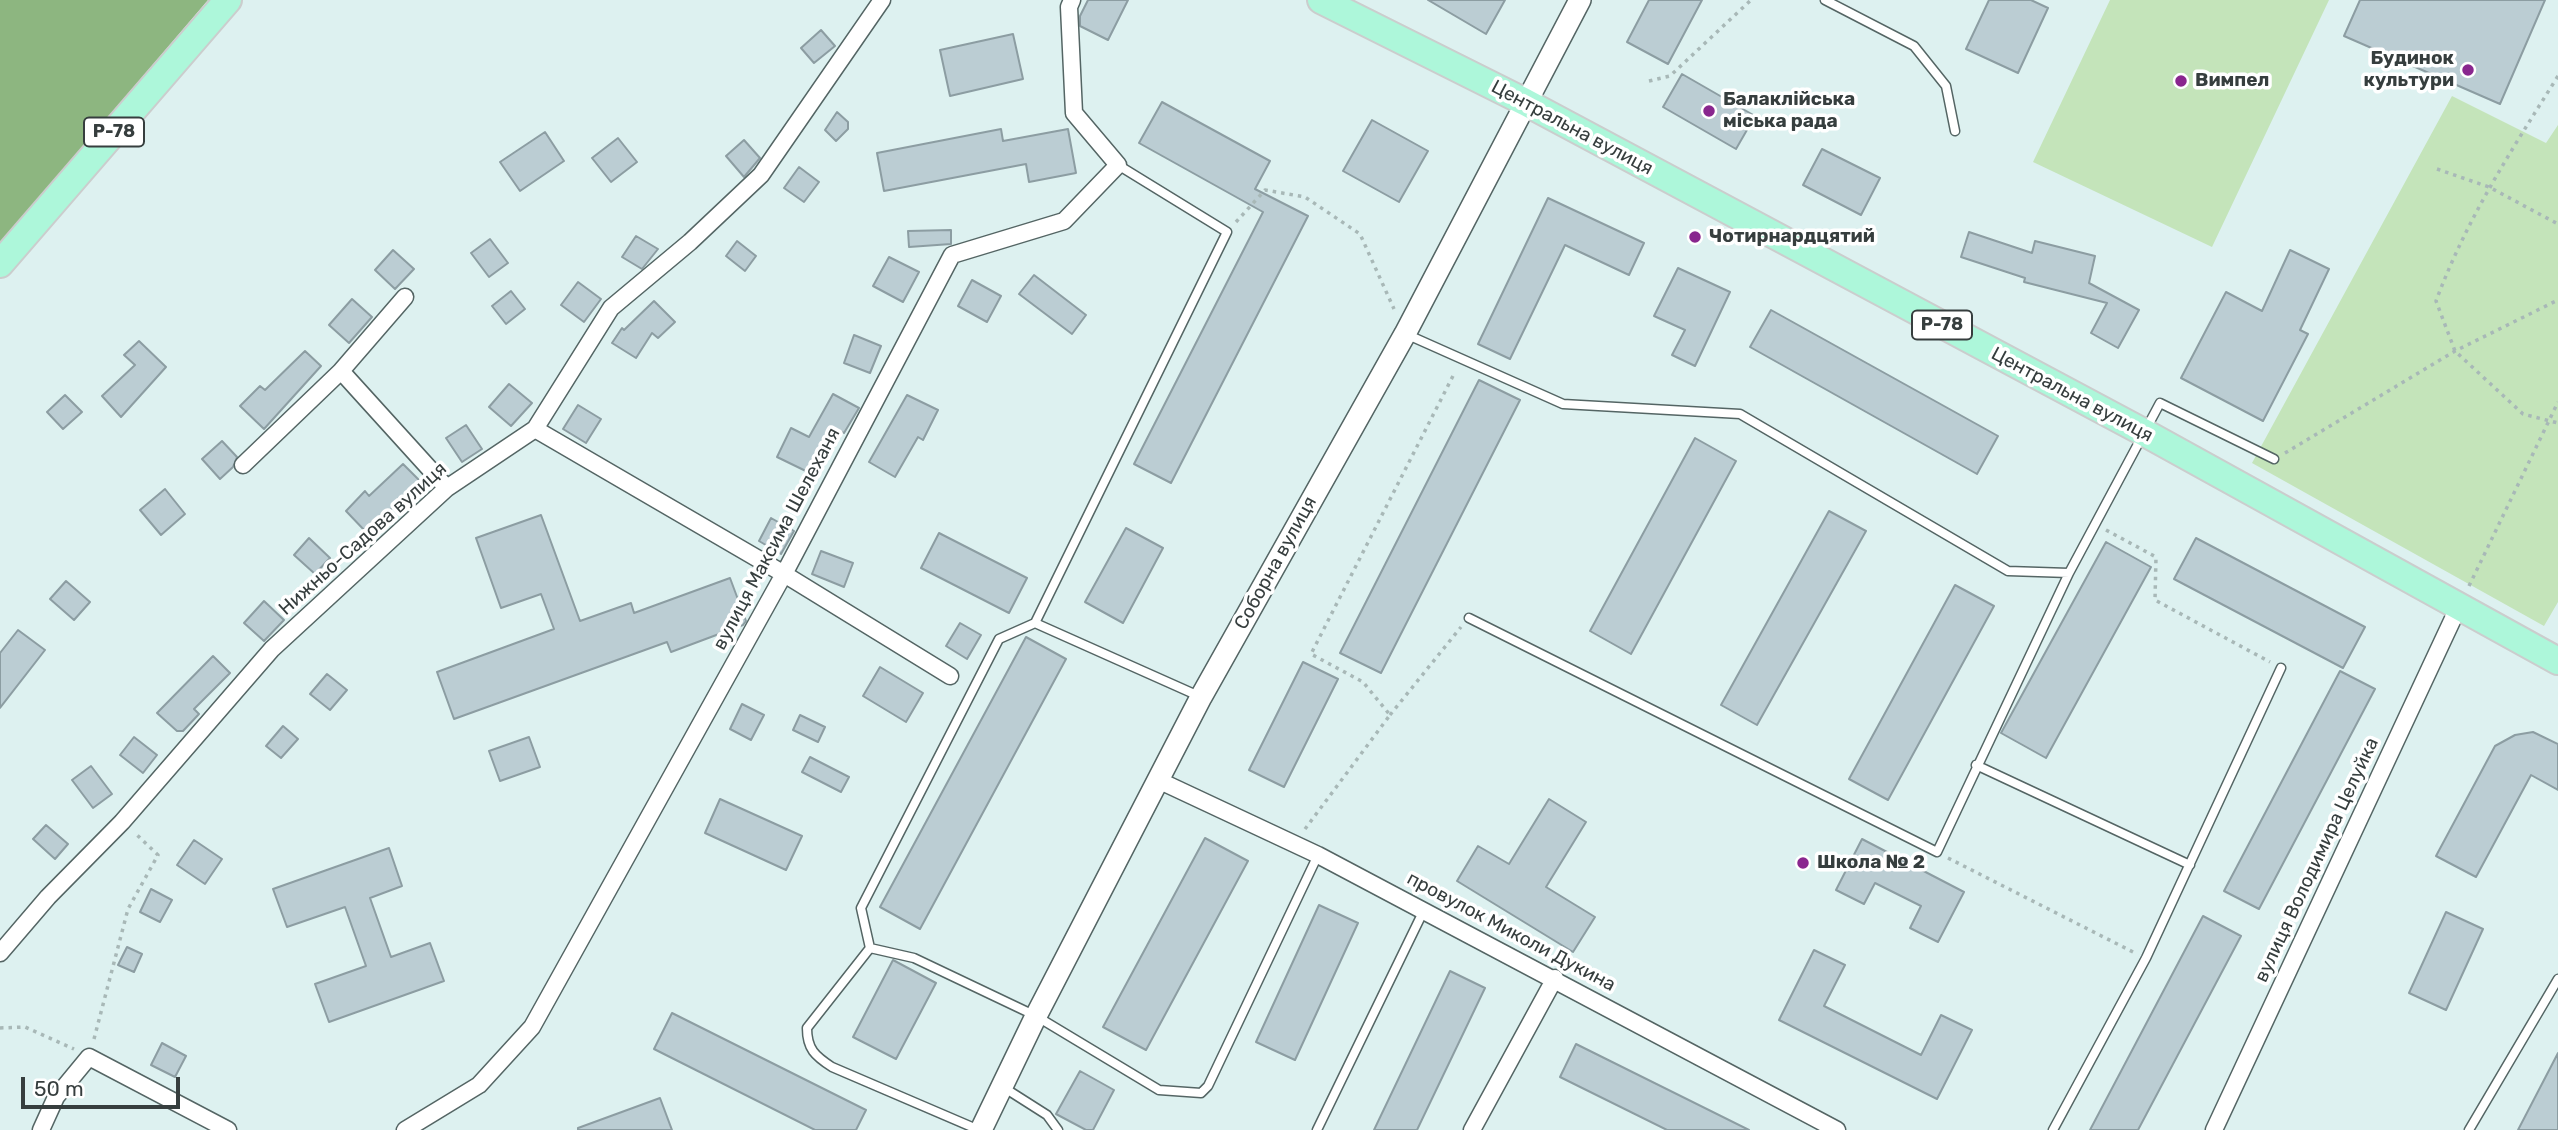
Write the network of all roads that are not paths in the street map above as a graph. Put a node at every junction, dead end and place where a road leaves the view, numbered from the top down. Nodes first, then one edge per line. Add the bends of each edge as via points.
1 (228, 0) edge
2 (882, 0) edge
3 (1072, 0) edge
4 (1321, 0) edge
5 (1580, 0) edge
6 (1825, 0) edge
7 (1525, 102) junction
8 (1955, 131) dead end
9 (1118, 165) junction
10 (0, 264) edge
11 (405, 297) dead end
12 (1405, 334) junction
13 (341, 371) junction
14 (535, 429) junction
15 (2144, 433) junction
16 (2274, 459) road end
17 (243, 465) dead end
18 (447, 488) junction
19 (2069, 573) junction
20 (784, 574) junction
21 (2458, 608) junction
22 (1469, 618) road end
23 (1035, 623) junction
24 (2558, 661) edge
25 (2281, 668) road end
26 (950, 676) dead end
27 (1201, 697) junction
28 (1976, 765) junction
29 (1160, 781) junction
30 (1318, 855) junction
31 (2190, 865) junction
32 (1424, 910) junction
33 (870, 948) junction
34 (0, 953) edge
35 (1555, 978) junction
36 (2558, 979) edge
37 (1036, 1016) junction
38 (1003, 1087) junction
39 (41, 1130) edge
40 (228, 1130) edge
41 (405, 1130) edge
42 (980, 1130) edge
43 (1058, 1130) edge
44 (1317, 1130) edge
45 (1472, 1130) edge
46 (1837, 1130) edge
47 (2053, 1130) edge
48 (2214, 1130) edge
49 (2469, 1130) edge

1 - 10 main road, Р-78
2 - 14 street, Нижньо-Садова вулиця via 761,175 611,308
3 - 9 street via 1074,113
4 - 7 main road, Центральна вулиця / Р-78
5 - 7 street, Соборна вулиця
6 - 8 lane via 1914,46 1946,86
7 - 12 street, Соборна вулиця
7 - 15 main road, Центральна вулиця / Р-78
9 - 20 street, вулиця Максима Шелеханя via 1064,221 952,255
9 - 23 lane via 1227,232
11 - 13 street
12 - 19 lane via 1563,404 1740,414 2008,571
12 - 27 street, Соборна вулиця
13 - 17 street
13 - 18 street
14 - 18 street, Нижньо-Садова вулиця
14 - 20 street
15 - 16 lane via 2160,403
15 - 19 lane
15 - 21 main road, Центральна вулиця / Р-78
18 - 34 street, Нижньо-Садова вулиця via 272,649 122,822
19 - 28 lane
20 - 26 street
20 - 41 street, вулиця Максима Шелеханя via 532,1027 479,1085
21 - 24 main road, Центральна вулиця / Р-78
21 - 48 street, вулиця Володимира Целуйка
22 - 28 lane via 1937,852
23 - 27 lane
23 - 33 lane via 999,639 861,908
25 - 31 lane
27 - 29 street, Соборна вулиця
28 - 31 lane
29 - 30 street, провулок Миколи Дукина
29 - 37 street, Соборна вулиця
30 - 32 street, провулок Миколи Дукина
30 - 37 lane via 1208,1086 1200,1093 1159,1090
31 - 47 lane via 2146,958
32 - 35 street, провулок Миколи Дукина
32 - 44 lane
33 - 37 lane via 914,958
33 - 42 lane via 807,1028 812,1052 832,1067
35 - 45 street
35 - 46 street, провулок Миколи Дукина
36 - 49 lane
37 - 38 street, Соборна вулиця
38 - 42 street, Соборна вулиця
38 - 43 lane via 1047,1115
39 - 40 street via 56,1097 89,1057

